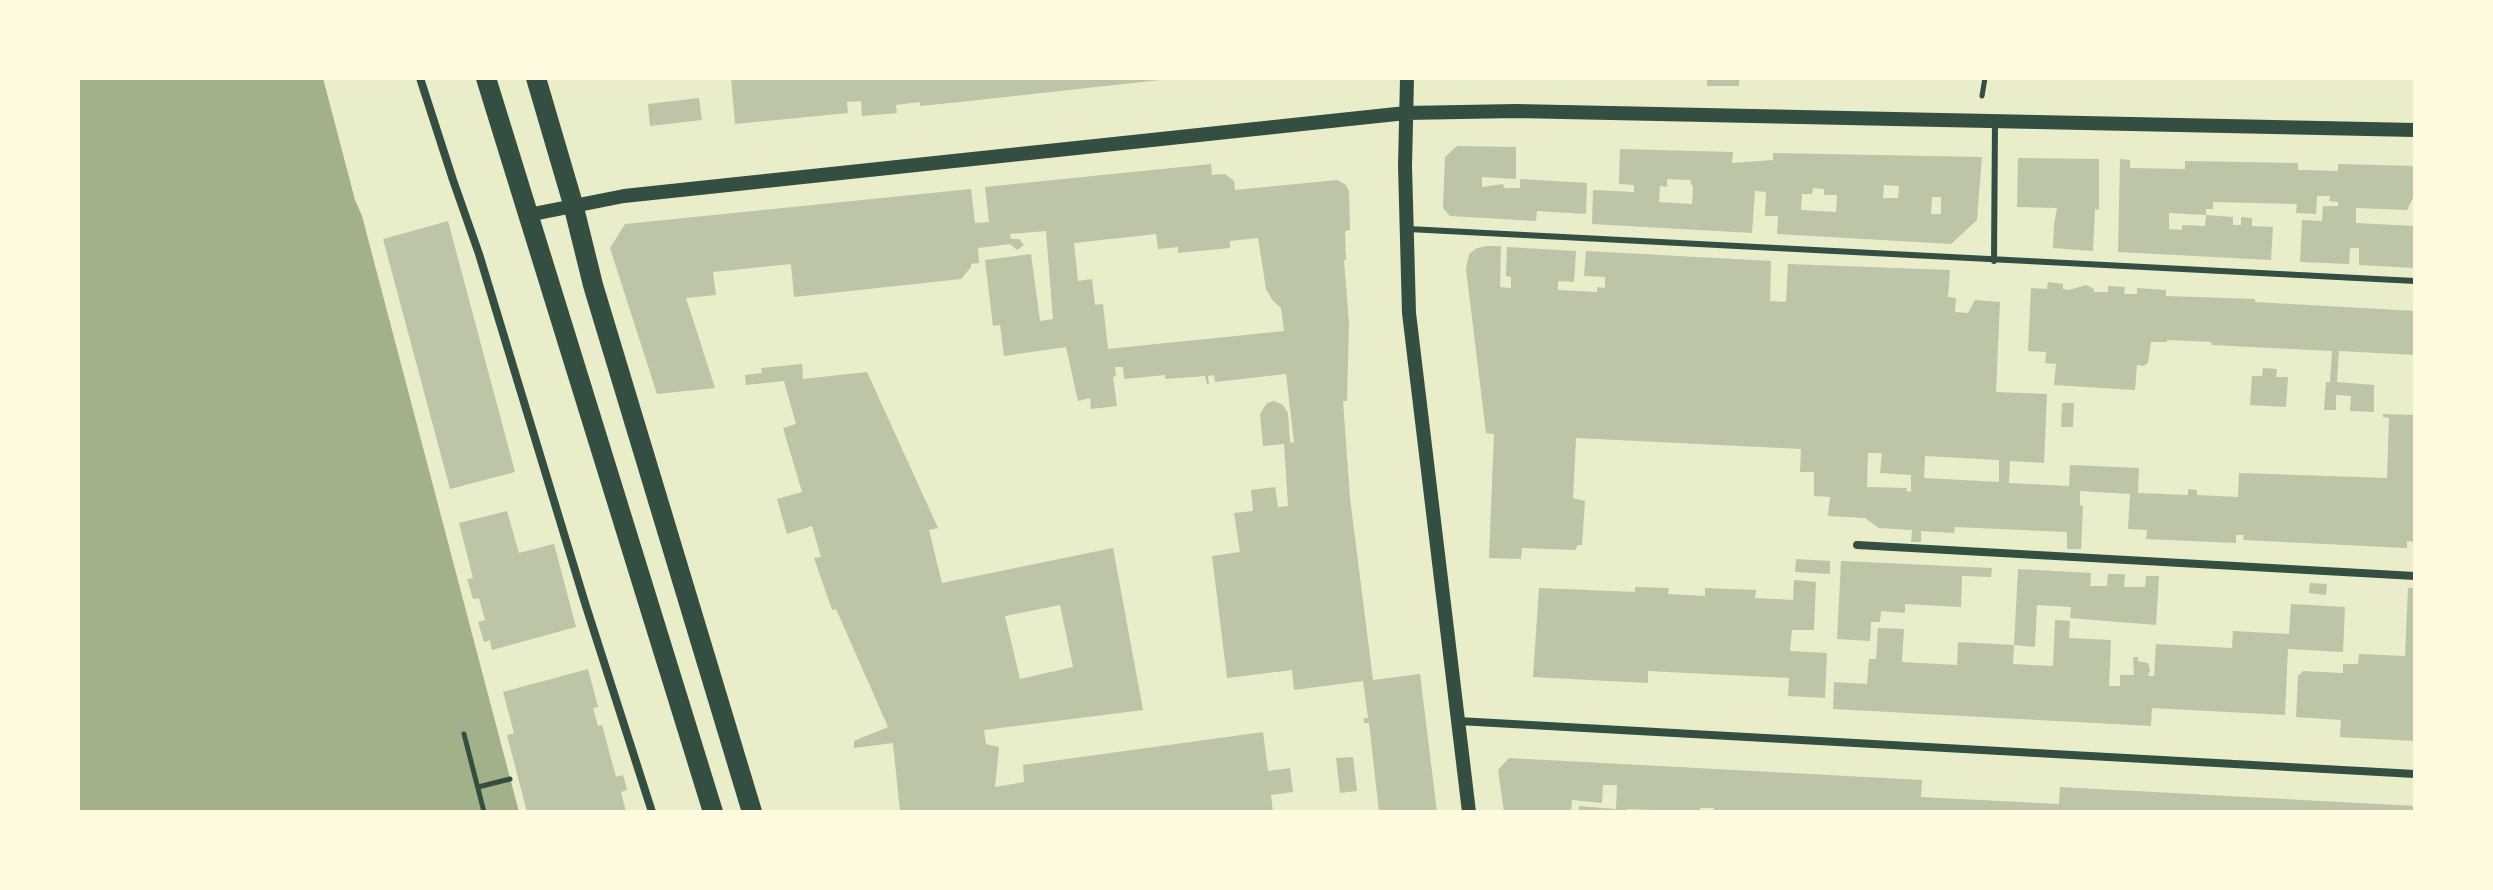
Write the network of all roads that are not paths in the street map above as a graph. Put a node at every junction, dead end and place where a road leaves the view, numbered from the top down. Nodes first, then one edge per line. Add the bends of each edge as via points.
1 (420, 78) edge
2 (486, 78) edge
3 (536, 78) edge
4 (1407, 78) edge
5 (1406, 113) junction
6 (1995, 121) junction
7 (2415, 130) edge
8 (573, 204) junction
9 (528, 215) junction
10 (1406, 229) junction
11 (1994, 261) junction
12 (2415, 281) edge
13 (1857, 545) dead end
14 (2415, 576) edge
15 (1458, 721) junction
16 (2415, 774) edge
17 (652, 812) edge
18 (713, 812) edge
19 (752, 812) edge
20 (1469, 812) edge

1 - 17 street
2 - 9 main road
3 - 8 main road
4 - 5 street
5 - 6 street
5 - 8 street
5 - 10 street
6 - 7 street
6 - 11 lane
8 - 9 street
8 - 19 main road
9 - 18 main road
10 - 11 lane
10 - 15 street via 1409,313
11 - 12 lane
13 - 14 street
15 - 16 street
15 - 20 street

